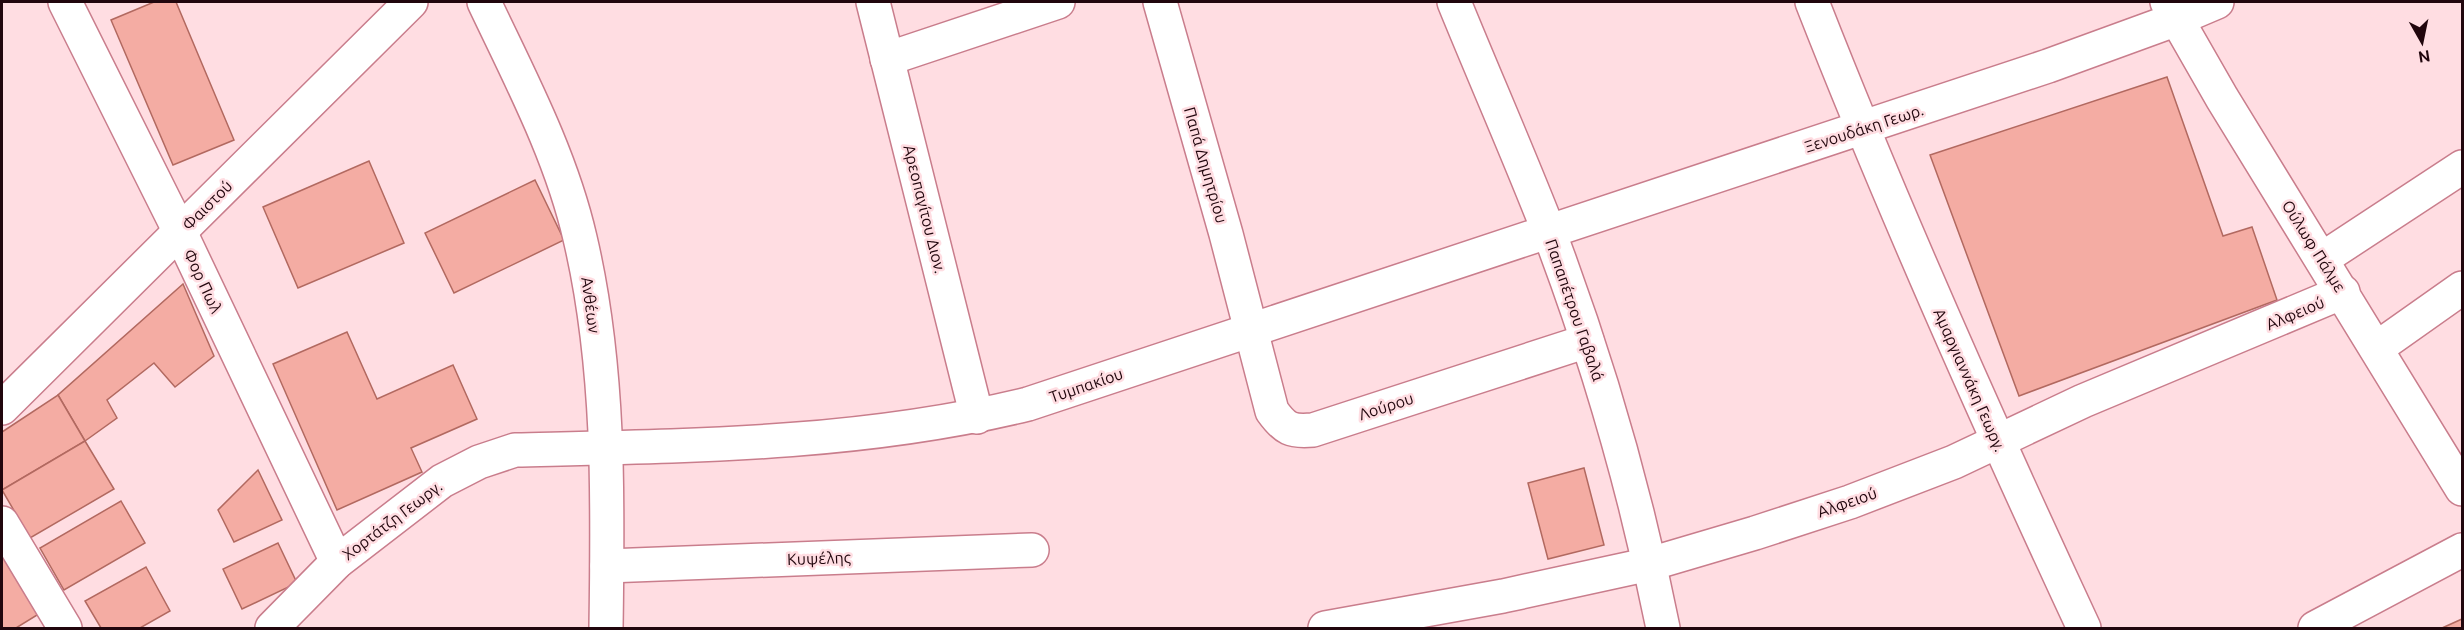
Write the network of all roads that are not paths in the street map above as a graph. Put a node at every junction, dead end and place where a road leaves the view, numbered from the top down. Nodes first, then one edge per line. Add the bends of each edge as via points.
1 (65, 2) edge
2 (411, 2) edge
3 (484, 2) edge
4 (873, 2) edge
5 (1058, 2) edge
6 (1160, 2) edge
7 (1454, 2) edge
8 (1812, 2) edge
9 (2217, 2) edge
10 (2172, 10) edge
11 (887, 59) junction
12 (1861, 129) junction
13 (2463, 167) edge
14 (180, 232) junction
15 (1549, 232) junction
16 (2322, 259) junction
17 (2463, 288) edge
18 (2343, 292) junction
19 (1250, 329) junction
20 (1587, 341) junction
21 (2377, 348) junction
22 (2, 408) edge
23 (977, 417) junction
24 (1997, 442) junction
25 (605, 448) junction
26 (2459, 473) edge
27 (2, 523) edge
28 (1032, 550) dead end
29 (2463, 550) edge
30 (337, 562) junction
31 (1650, 564) junction
32 (607, 566) junction
33 (65, 628) edge
34 (272, 628) edge
35 (606, 628) edge
36 (1325, 628) edge
37 (1663, 628) edge
38 (2084, 628) edge
39 (2315, 628) edge

1 - 14 street, Φορ Πωλ
2 - 14 street, Φαιστού
3 - 25 street, Ανθέων via 557,165 580,237 596,340
4 - 11 street, Αρεοπαγίτου Διον.
5 - 11 street
6 - 19 street, Παπά Δημητρίου
7 - 15 street, Παπαπέτρου Γαβαλά
8 - 12 street, Αμαργιαννάκη Γεωργ.
9 - 10 street, Ξενουδάκη Γεωρ.
10 - 12 street, Ξενουδάκη Γεωρ. via 2048,66
10 - 16 street, Ούλωφ Πάλμε
11 - 23 street, Αρεοπαγίτου Διον.
12 - 15 street, Ξενουδάκη Γεωρ.
12 - 24 street, Αμαργιαννάκη Γεωργ.
13 - 16 street
14 - 22 street, Φαιστού
14 - 30 street, Φορ Πωλ
15 - 19 street, Τυμπακίου
15 - 20 street, Παπαπέτρου Γαβαλά
16 - 18 street, Ούλωφ Πάλμε
17 - 21 street
18 - 21 street, Ούλωφ Πάλμε
18 - 24 street, Αλφειού via 2083,401
19 - 20 street, Λούρου via 1272,411 1282,424 1297,431 1313,430
19 - 23 street, Τυμπακίου via 1081,388
20 - 31 street, Παπαπέτρου Γαβαλά via 1621,447
21 - 26 street, Ούλωφ Πάλμε
23 - 25 street, Τυμπακίου via 789,440
24 - 31 street, Αλφειού via 1850,502
24 - 38 street, Αμαργιαννάκη Γεωργ.
25 - 30 street, Χορτάτζη Γεωργ. via 515,450 479,462 442,481
25 - 32 street, Ανθέων
27 - 33 street
28 - 32 street, Κυψέλης
29 - 39 street
30 - 34 street, Χορτάτζη Γεωργ.
31 - 36 street, Αλφειού
31 - 37 street, Παπαπέτρου Γαβαλά
32 - 35 street, Ανθέων

